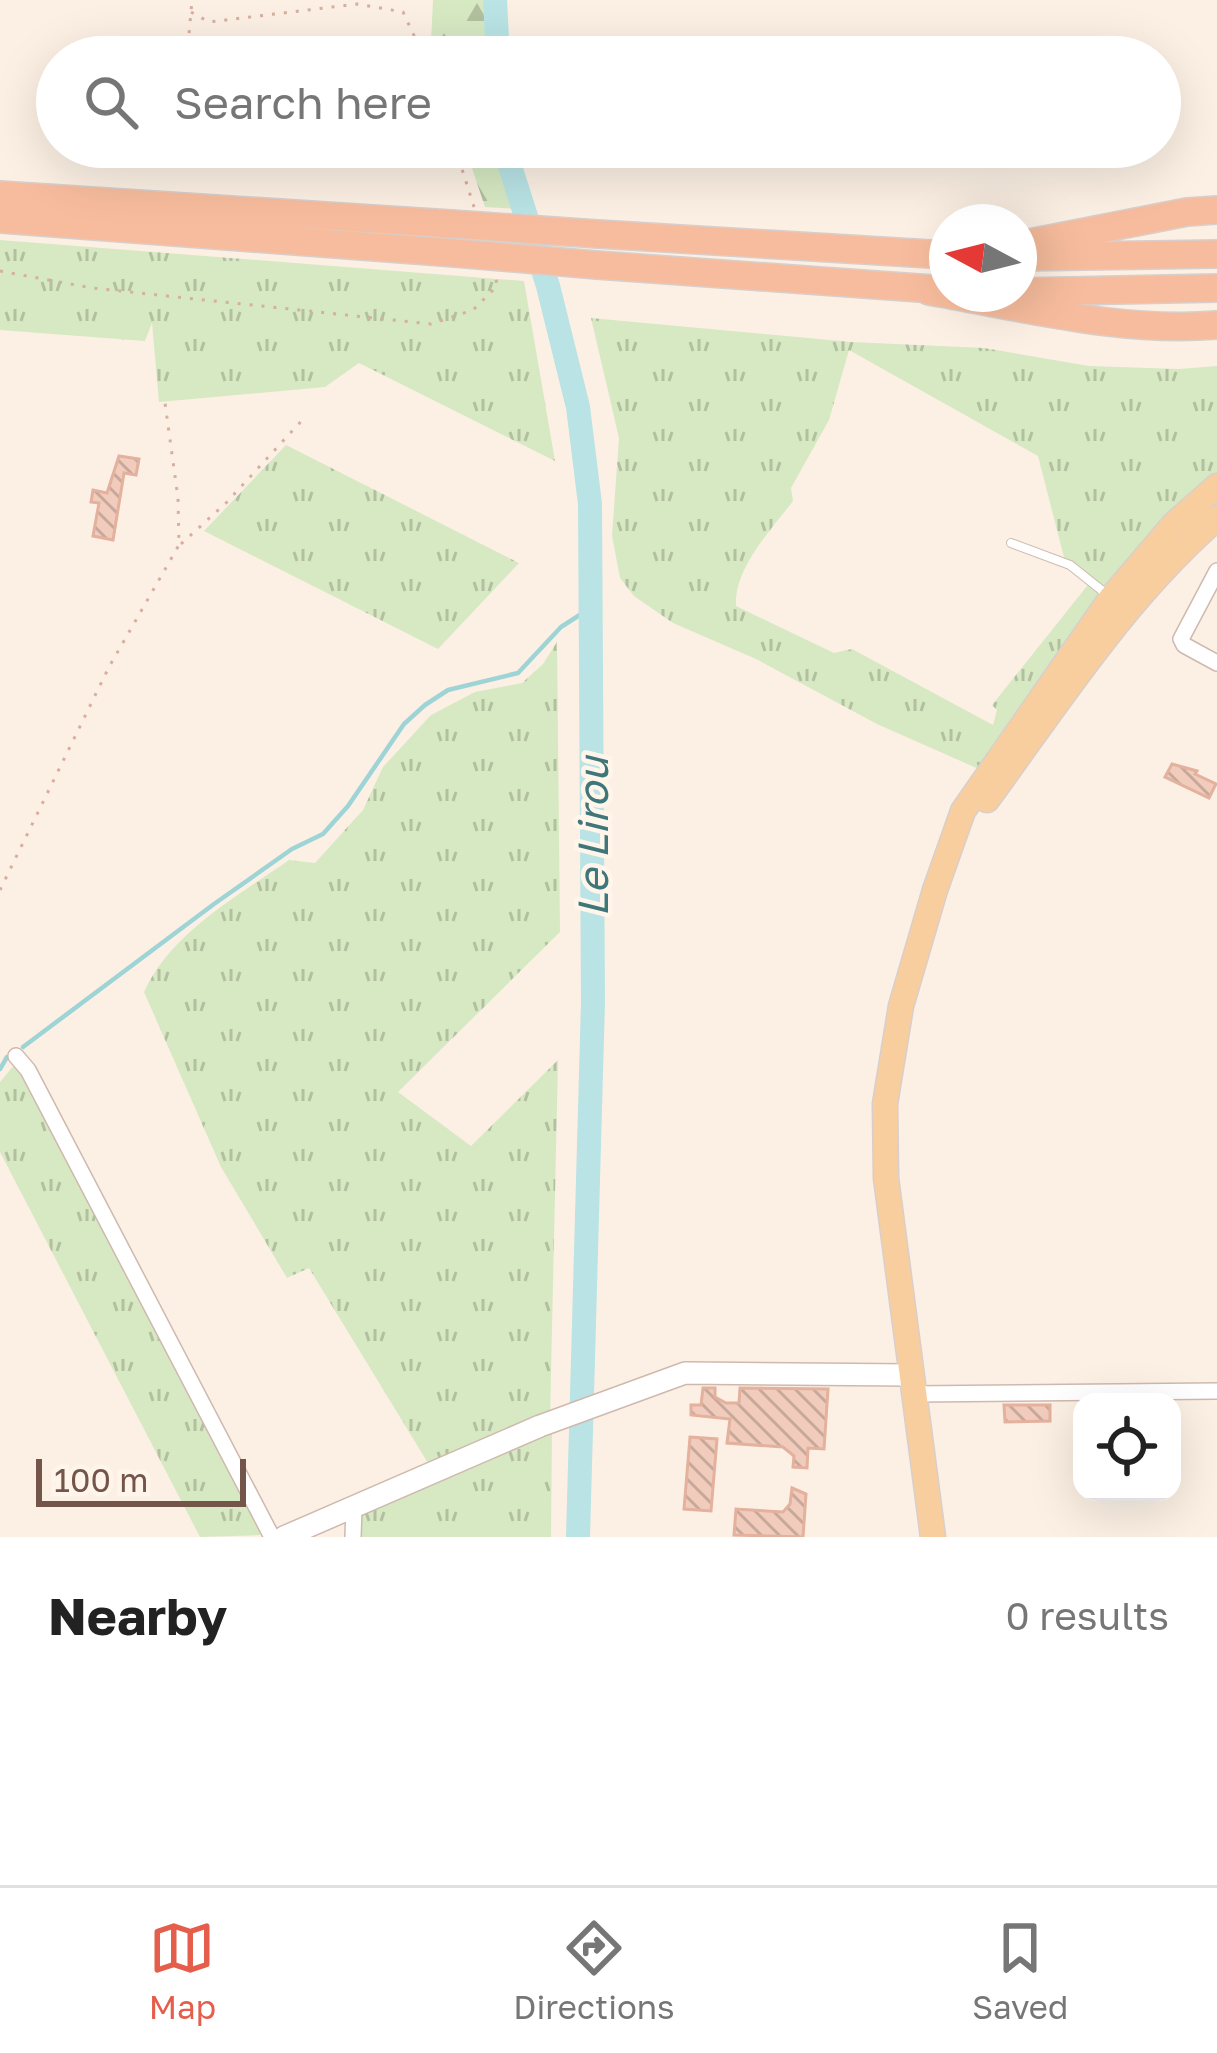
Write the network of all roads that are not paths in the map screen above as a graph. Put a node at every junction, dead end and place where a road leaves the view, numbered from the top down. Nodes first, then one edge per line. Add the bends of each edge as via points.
1 (0, 194) edge
2 (1217, 210) edge
3 (0, 219) edge
4 (1037, 241) edge
5 (929, 253) edge
6 (1217, 254) edge
7 (1037, 257) edge
8 (1217, 288) edge
9 (929, 289) edge
10 (1037, 292) edge
11 (1037, 309) edge
12 (1217, 325) edge
13 (1217, 486) edge
14 (1217, 518) edge
15 (1011, 543) dead end
16 (1217, 571) edge
17 (1112, 598) junction
18 (1217, 662) edge
19 (934, 890) junction
20 (16, 1056) dead end
21 (912, 1384) junction
22 (1217, 1391) edge
23 (354, 1508) junction
24 (272, 1537) edge
25 (284, 1537) edge
26 (353, 1537) edge
27 (933, 1537) edge

1 - 5 highway, bridge via 463,216 598,234
2 - 4 highway
3 - 9 highway, bridge
6 - 7 highway
8 - 10 highway
11 - 12 highway
13 - 17 main road
14 - 19 main road via 1098,648 987,800
15 - 17 lane via 1070,565
16 - 18 street via 1181,639
17 - 19 main road via 963,811
19 - 21 main road via 901,1006 885,1104 886,1178
20 - 24 street
21 - 22 street
21 - 23 street via 685,1373
21 - 27 main road
23 - 25 street
23 - 26 street

